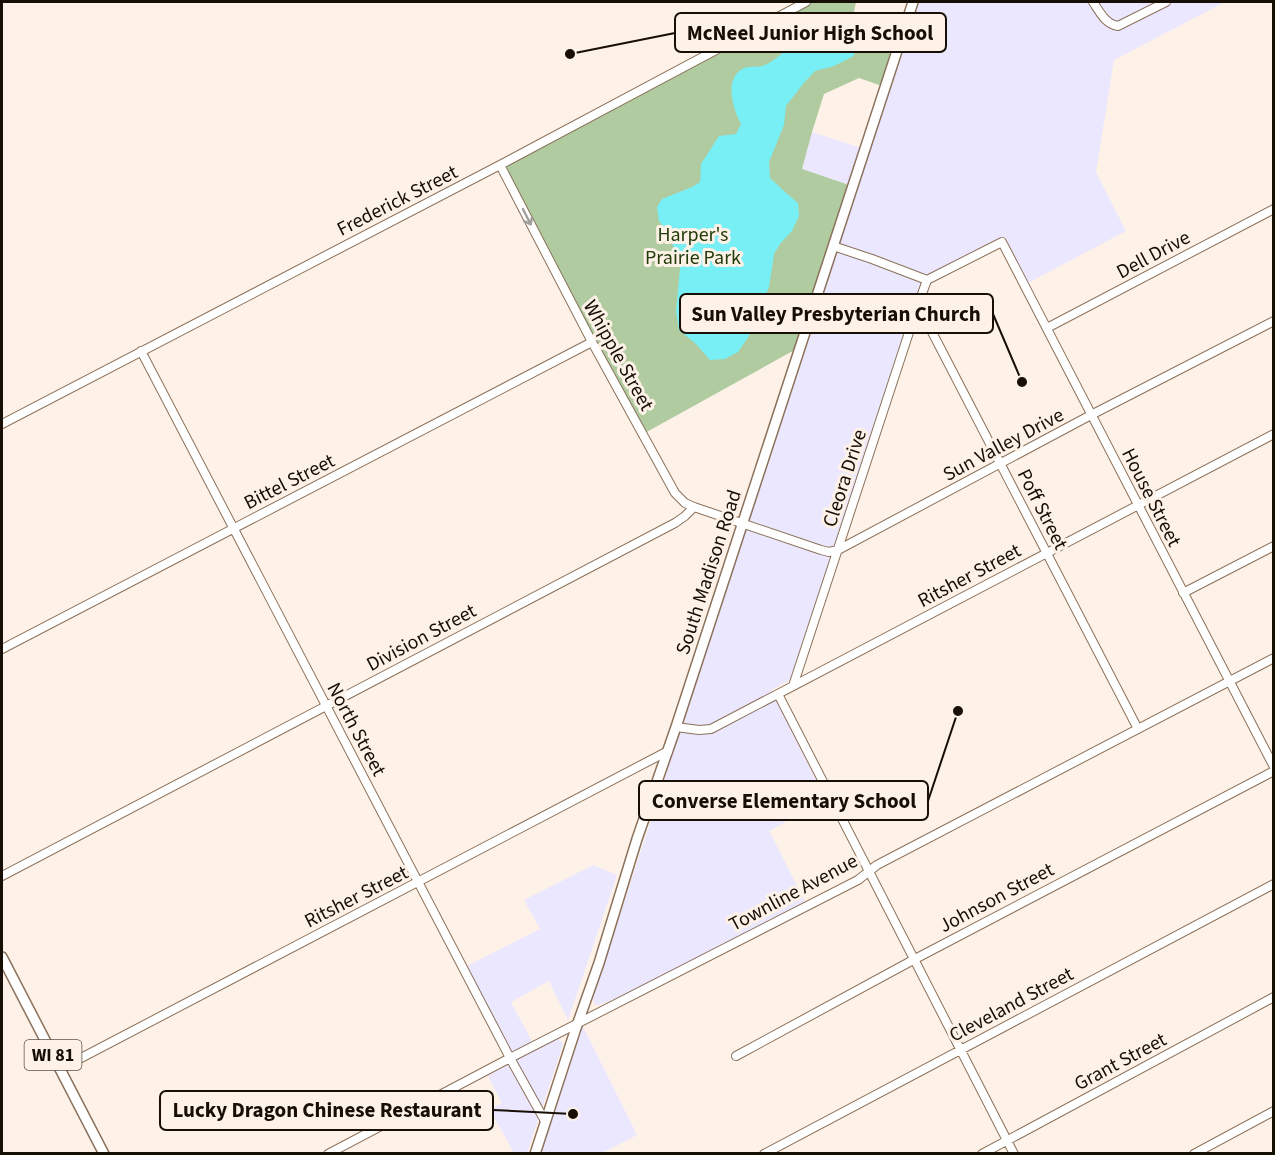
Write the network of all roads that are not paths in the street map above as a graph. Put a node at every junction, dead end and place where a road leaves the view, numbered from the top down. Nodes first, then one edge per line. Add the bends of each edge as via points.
1 (806, 2) edge
2 (913, 2) edge
3 (1093, 2) edge
4 (1166, 2) edge
5 (501, 165) junction
6 (1274, 209) edge
7 (833, 246) junction
8 (927, 280) junction
9 (918, 305) junction
10 (1274, 321) edge
11 (1047, 328) junction
12 (592, 342) junction
13 (141, 351) junction
14 (1091, 415) junction
15 (2, 424) edge
16 (1274, 434) edge
17 (1001, 464) junction
18 (1138, 505) junction
19 (694, 507) junction
20 (743, 523) junction
21 (233, 529) junction
22 (1274, 546) edge
23 (838, 550) junction
24 (1047, 553) junction
25 (1184, 593) junction
26 (2, 649) edge
27 (1274, 658) edge
28 (1229, 681) junction
29 (793, 686) junction
30 (778, 694) junction
31 (326, 706) junction
32 (676, 727) junction
33 (1138, 729) junction
34 (668, 752) junction
35 (1274, 769) edge
36 (869, 871) junction
37 (2, 876) edge
38 (418, 882) junction
39 (1274, 884) edge
40 (2, 957) edge
41 (915, 959) junction
42 (1274, 997) edge
43 (578, 1023) junction
44 (962, 1050) junction
45 (736, 1056) dead end
46 (510, 1058) junction
47 (60, 1069) junction
48 (1274, 1111) edge
49 (545, 1121) junction
50 (1007, 1140) junction
51 (104, 1154) edge
52 (328, 1154) edge
53 (535, 1154) edge
54 (764, 1154) edge
55 (982, 1154) edge
56 (1014, 1154) edge
57 (1194, 1154) edge

1 - 5 street, Frederick Street
2 - 7 main road, South Madison Road
3 - 4 street via 1111,25 1118,26
5 -> 12 street, Whipple Street
5 - 13 street, Frederick Street
6 - 11 street, Dell Drive
7 - 8 street
7 - 20 main road, South Madison Road
8 - 9 street, Cleora Drive
8 - 11 street, House Street via 1002,242
9 - 17 street, Poff Street
9 - 23 street, Cleora Drive
10 - 14 street, Sun Valley Drive
11 - 14 street, House Street
12 - 19 street, Whipple Street via 675,493
12 - 21 street, Bittel Street
13 - 15 street, Frederick Street
13 - 21 street, North Street
14 - 17 street, Sun Valley Drive
14 - 18 street, House Street
16 - 18 street, Ritsher Street
17 - 23 street, Sun Valley Drive
17 - 24 street, Poff Street
18 - 24 street, Ritsher Street
18 - 25 street, House Street
19 - 20 street, Whipple Street
19 - 31 street, Division Street via 675,523
20 - 23 street via 821,550
20 - 32 main road, South Madison Road
21 - 26 street, Bittel Street
21 - 31 street, North Street
22 - 25 street
23 - 29 street, Cleora Drive
24 - 29 street, Ritsher Street
24 - 33 street, Poff Street
25 - 28 street, House Street
27 - 28 street, Townline Avenue
28 - 33 street, Townline Avenue
28 - 35 street, House Street
29 - 30 street, Ritsher Street
30 - 32 street, Ritsher Street via 711,729
30 - 36 street
31 - 37 street, Division Street
31 - 38 street, North Street
32 - 34 main road, South Madison Road
33 - 36 street, Townline Avenue
34 - 38 street, Ritsher Street
34 - 43 main road, South Madison Road
35 - 41 street, Johnson Street
36 - 41 street
36 - 43 street, Townline Avenue
38 - 46 street, North Street
38 - 47 street, Ritsher Street
39 - 44 street, Cleveland Street
40 - 47 main road, WI 81
41 - 44 street
41 - 45 street, Johnson Street
42 - 50 street, Grant Street
43 - 46 street, Townline Avenue
43 - 49 main road, South Madison Road
44 - 50 street
44 - 54 street, Cleveland Street
46 - 49 street, North Street
46 - 52 street, Townline Avenue
47 - 51 main road, WI 81
48 - 57 street
49 - 53 main road, South Madison Road
50 - 55 street, Grant Street
50 - 56 street

